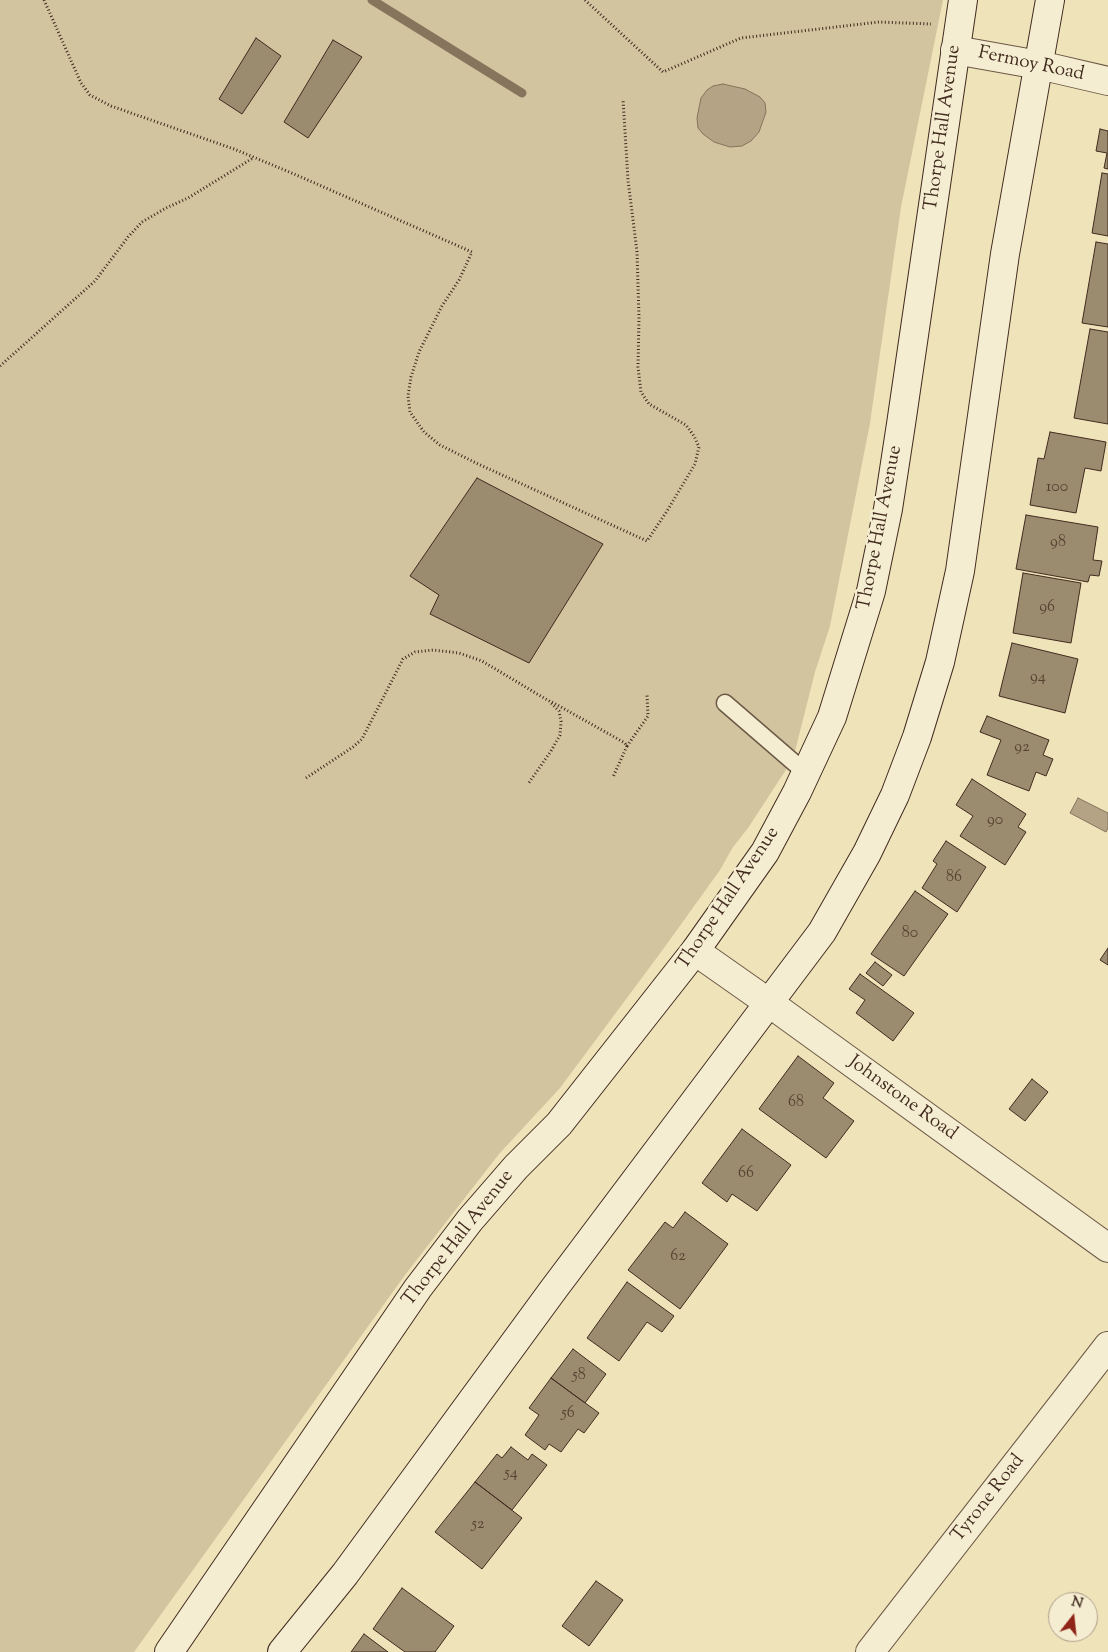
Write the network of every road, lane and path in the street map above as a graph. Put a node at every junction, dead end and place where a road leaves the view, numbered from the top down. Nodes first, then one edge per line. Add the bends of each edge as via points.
1 (44, 0) edge
2 (585, 0) edge
3 (1050, 0) edge
4 (959, 25) edge
5 (1039, 65) junction
6 (1108, 81) edge
7 (623, 98) dead end
8 (254, 157) junction
9 (0, 366) edge
10 (648, 695) dead end
11 (549, 701) junction
12 (725, 702) dead end
13 (627, 746) junction
14 (806, 773) junction
15 (613, 777) dead end
16 (306, 778) dead end
17 (528, 784) dead end
18 (695, 951) junction
19 (769, 1002) junction
20 (1108, 1248) edge
21 (1108, 1346) edge
22 (169, 1652) edge
23 (282, 1652) edge
24 (870, 1652) edge

1 - 8 path via 81,83 90,95 111,106
2 - 4 path via 663,72 741,38 879,22
3 - 5 street
4 - 5 street, Fermoy Road
4 - 14 street, Thorpe Hall Avenue via 888,509 871,591 832,717
5 - 6 street, Fermoy Road
5 - 19 street via 1005,254 960,571 940,662 901,779 867,853 822,932
7 - 8 path via 637,252 641,392 649,404 686,425 699,447 695,464 647,541 440,444 424,432 410,412 411,376 419,352 472,252
8 - 9 path via 142,222 95,281
10 - 13 path via 648,716
11 - 13 path
11 - 16 path via 482,661 459,653 415,652 403,659 362,739
11 - 17 path via 559,711 560,735
12 - 14 lane
13 - 15 path
14 - 18 street, Thorpe Hall Avenue via 765,852
18 - 19 street, Johnstone Road
18 - 22 street, Thorpe Hall Avenue via 559,1124 470,1220 418,1288
19 - 20 street, Johnstone Road
19 - 23 street via 345,1574
21 - 24 street, Tyrone Road

